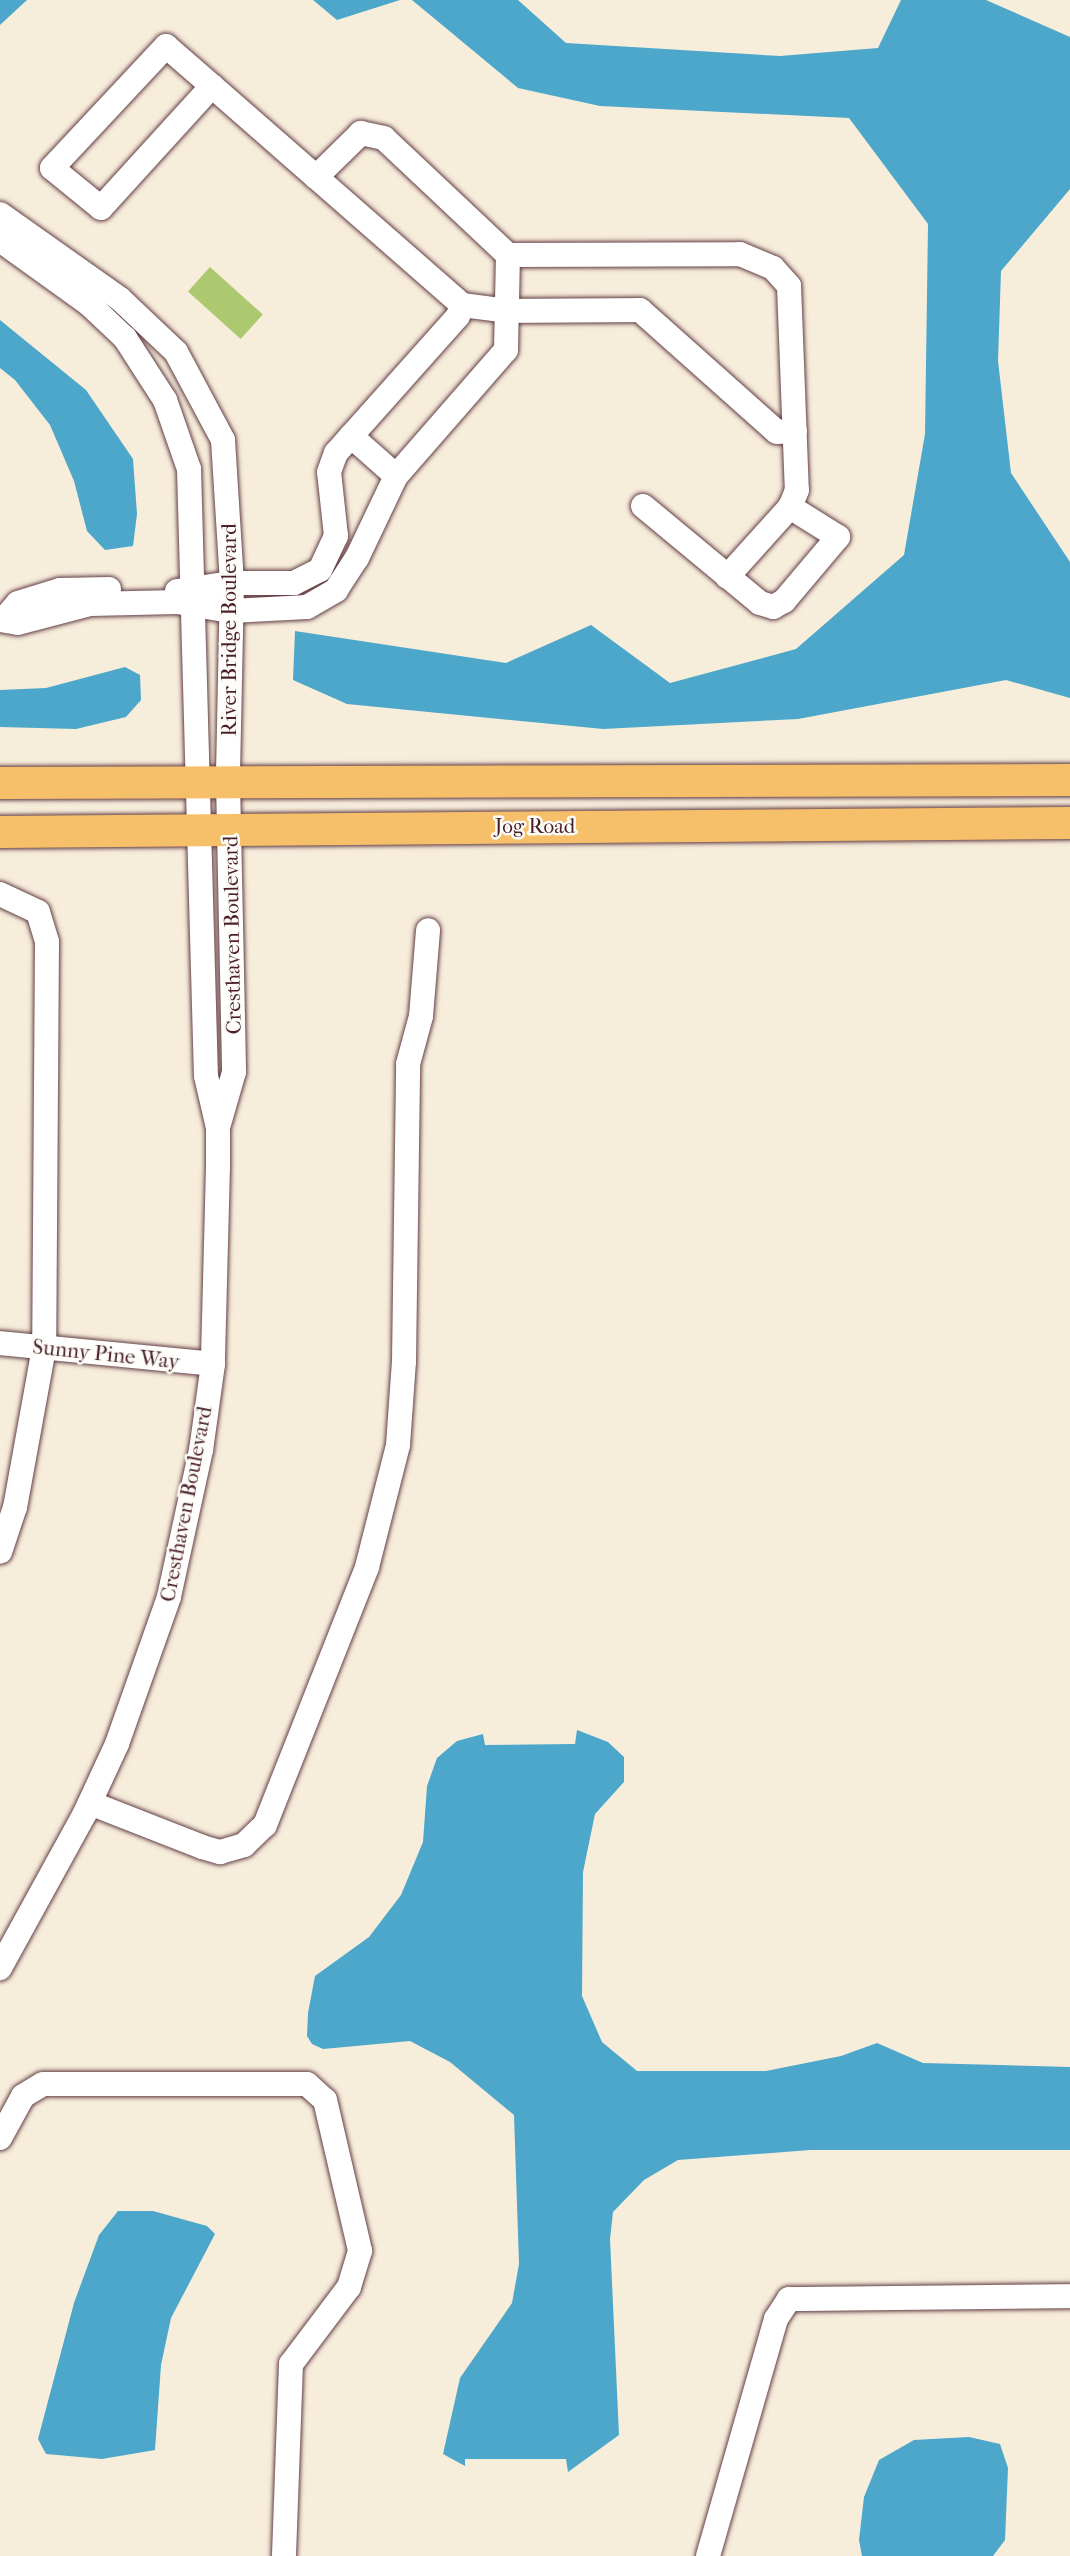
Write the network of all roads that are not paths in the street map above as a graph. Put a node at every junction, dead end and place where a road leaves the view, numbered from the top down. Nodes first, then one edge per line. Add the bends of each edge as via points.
1 (212, 86) junction
2 (316, 177) junction
3 (0, 214) edge
4 (0, 240) edge
5 (508, 255) junction
6 (462, 305) junction
7 (508, 311) junction
8 (202, 394) junction
9 (169, 409) junction
10 (795, 431) junction
11 (351, 436) junction
12 (396, 476) junction
13 (228, 479) junction
14 (190, 485) junction
15 (643, 506) dead end
16 (790, 507) junction
17 (727, 577) junction
18 (232, 583) junction
19 (188, 599) junction
20 (231, 611) junction
21 (2, 619) edge
22 (893, 780) junction
23 (1070, 780) edge
24 (197, 781) junction
25 (228, 781) junction
26 (0, 783) edge
27 (893, 824) junction
28 (1070, 824) edge
29 (230, 829) junction
30 (196, 831) junction
31 (0, 832) edge
32 (0, 894) edge
33 (428, 930) dead end
34 (218, 1128) junction
35 (0, 1343) edge
36 (44, 1348) junction
37 (213, 1364) junction
38 (0, 1552) edge
39 (90, 1803) junction
40 (0, 1968) edge
41 (0, 2138) edge
42 (1070, 2296) edge
43 (284, 2556) edge
44 (708, 2556) edge

1 - 1 street via 101,208 52,168 166,46
1 - 2 street
2 - 5 street via 361,133 384,138
2 - 6 street
3 - 8 street, River Bridge Boulevard via 148,324 176,352
4 - 9 street, River Bridge Boulevard via 103,316 148,369
5 - 7 street
5 - 10 street via 726,253 773,268 789,286 791,298
6 - 7 street
6 - 11 street via 458,316
7 - 10 street via 640,310 777,432
7 - 12 street via 506,350
8 - 9 street
8 - 13 street, River Bridge Boulevard via 223,440
9 - 14 street, River Bridge Boulevard
10 - 16 street via 797,491
11 - 12 street
11 - 18 street via 331,464 336,536 320,570 294,583
12 - 20 street via 357,558 335,590 307,607
13 - 14 street
13 - 18 street, River Bridge Boulevard
14 - 19 street, River Bridge Boulevard
15 - 17 street
16 - 17 street
16 - 17 street via 838,537 784,601 773,607 760,603
18 - 19 street
18 - 20 street, River Bridge Boulevard
19 - 20 street
19 - 21 street via 90,604 18,622
19 - 24 street, River Bridge Boulevard
20 - 25 street, River Bridge Boulevard
22 - 23 main road
22 - 25 main road
22 - 27 main road
24 - 25 main road
24 - 26 main road
24 - 30 street, Cresthaven Boulevard
25 - 29 street, Cresthaven Boulevard
27 - 28 main road, Jog Road
27 - 29 main road, Jog Road
29 - 30 main road, Jog Road
29 - 34 street, Cresthaven Boulevard via 234,1072
30 - 31 main road, Jog Road
30 - 34 street, Cresthaven Boulevard via 206,1076
32 - 36 street via 38,912 47,942
33 - 39 street via 421,1016 408,1064 404,1362 398,1445 367,1567 265,1825 244,1845 220,1852
34 - 37 street, Cresthaven Boulevard
35 - 36 street, Sunny Pine Way
36 - 37 street, Sunny Pine Way
36 - 38 street via 15,1507
37 - 39 street, Cresthaven Boulevard via 201,1450 169,1597 143,1678
39 - 40 street, Cresthaven Boulevard
41 - 43 street via 23,2096 43,2084 307,2084 326,2100 360,2251 349,2287 291,2364
42 - 44 street via 789,2299 776,2319

